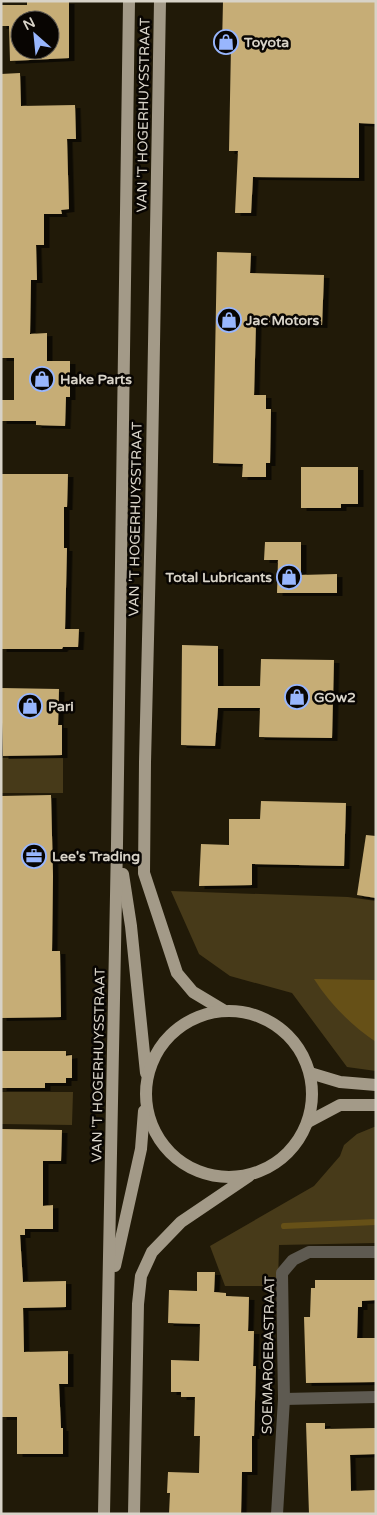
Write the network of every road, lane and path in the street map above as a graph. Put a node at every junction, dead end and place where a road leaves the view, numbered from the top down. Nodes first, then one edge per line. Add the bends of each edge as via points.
1 (128, 1) edge
2 (160, 1) edge
3 (117, 844) junction
4 (223, 1010) junction
5 (146, 1073) junction
6 (310, 1073) junction
7 (376, 1085) edge
8 (145, 1096) junction
9 (376, 1105) edge
10 (308, 1122) junction
11 (251, 1175) junction
12 (376, 1252) edge
13 (110, 1287) junction
14 (376, 1397) edge
15 (284, 1399) junction
16 (104, 1514) edge
17 (134, 1514) edge
18 (277, 1514) edge

1 - 3 main road, VAN 'T HOGERHUYSSTRAAT
2 - 4 main road, VAN 'T HOGERHUYSSTRAAT via 144,873 177,973 192,992
3 - 5 main road, VAN 'T HOGERHUYSSTRAAT via 132,926
3 - 13 main road, VAN 'T HOGERHUYSSTRAAT
4 - 5 main road via 192,1020 174,1032 160,1048
4 - 6 main road via 262,1018 283,1031 300,1050
5 - 8 main road
6 - 7 main road via 340,1082
6 - 10 main road via 312,1097
8 - 11 main road via 149,1120 161,1143 178,1161 200,1173 225,1178
8 - 13 main road, VAN 'T HOGERHUYSSTRAAT via 141,1149
9 - 10 main road via 340,1105
10 - 11 main road via 285,1155
11 - 17 main road via 181,1222 152,1252 142,1276 138,1304
12 - 15 street, SOEMAROEBASTRAAT via 309,1252 293,1260 282,1273
13 - 16 main road, VAN 'T HOGERHUYSSTRAAT
14 - 15 street
15 - 18 street, SOEMAROEBASTRAAT

